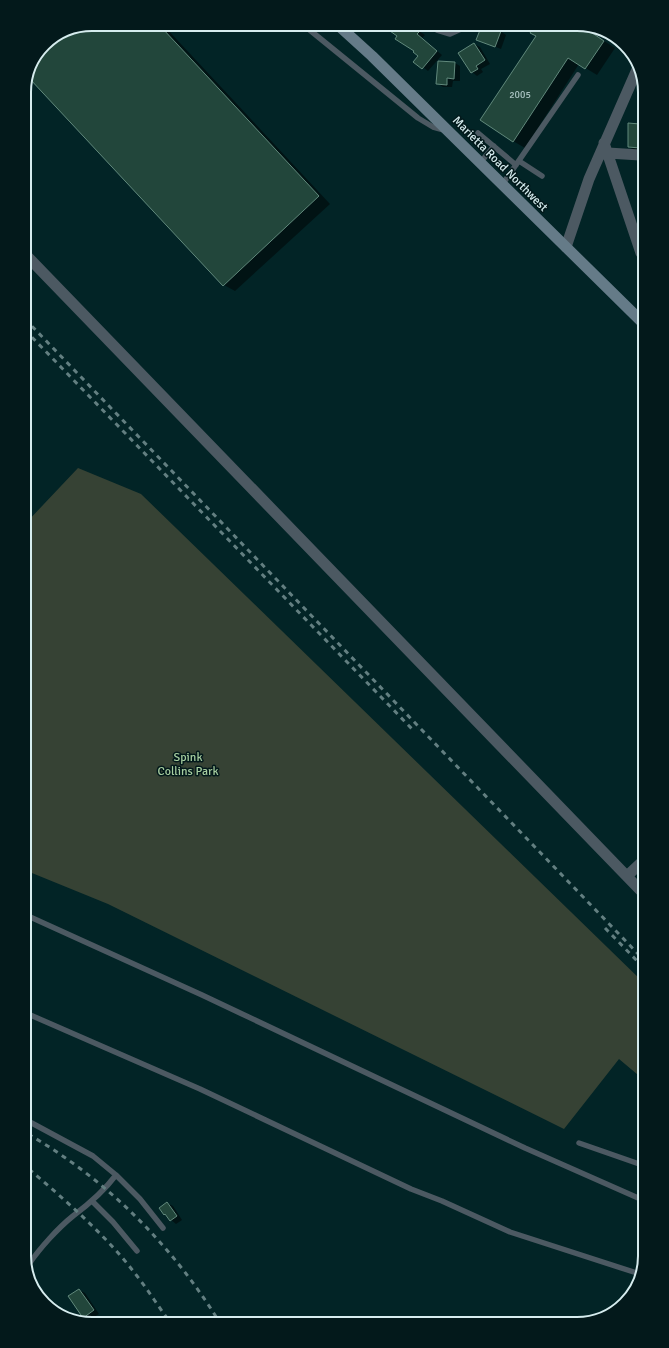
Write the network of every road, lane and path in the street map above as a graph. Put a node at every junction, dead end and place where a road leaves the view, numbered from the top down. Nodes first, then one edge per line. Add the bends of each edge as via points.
1 (311, 31) edge
2 (344, 31) edge
3 (440, 31) edge
4 (457, 31) edge
5 (578, 75) dead end
6 (635, 75) edge
7 (448, 131) junction
8 (478, 133) dead end
9 (494, 146) junction
10 (606, 148) junction
11 (638, 155) edge
12 (480, 163) junction
13 (517, 163) junction
14 (542, 176) dead end
15 (502, 185) junction
16 (638, 244) edge
17 (566, 247) junction
18 (31, 260) edge
19 (638, 318) edge
20 (638, 866) edge
21 (627, 876) junction
22 (638, 888) edge
23 (31, 917) edge
24 (31, 1015) edge
25 (31, 1123) edge
26 (579, 1143) dead end
27 (638, 1164) edge
28 (116, 1175) junction
29 (638, 1198) edge
30 (92, 1201) junction
31 (163, 1228) dead end
32 (137, 1251) dead end
33 (31, 1260) edge
34 (636, 1273) edge

1 - 7 lane via 418,118 433,127
2 - 7 main road, Marietta Road Northwest
3 - 4 lane via 450,34
5 - 13 lane
6 - 10 street
7 - 12 main road, Marietta Road Northwest
8 - 9 lane
9 - 12 lane
9 - 13 lane
10 - 11 street
10 - 16 street
10 - 17 street via 589,179
12 - 15 main road, Marietta Road Northwest
13 - 14 lane
13 - 15 lane
15 - 17 main road, Marietta Road Northwest
17 - 19 main road, Marietta Road Northwest
18 - 21 street
20 - 21 street
21 - 22 street
23 - 29 lane via 525,1148
24 - 34 lane via 200,1089 411,1189 510,1232
25 - 28 lane via 93,1156
26 - 27 lane
28 - 30 lane
28 - 31 lane via 140,1199
30 - 32 lane
30 - 33 lane via 57,1231

